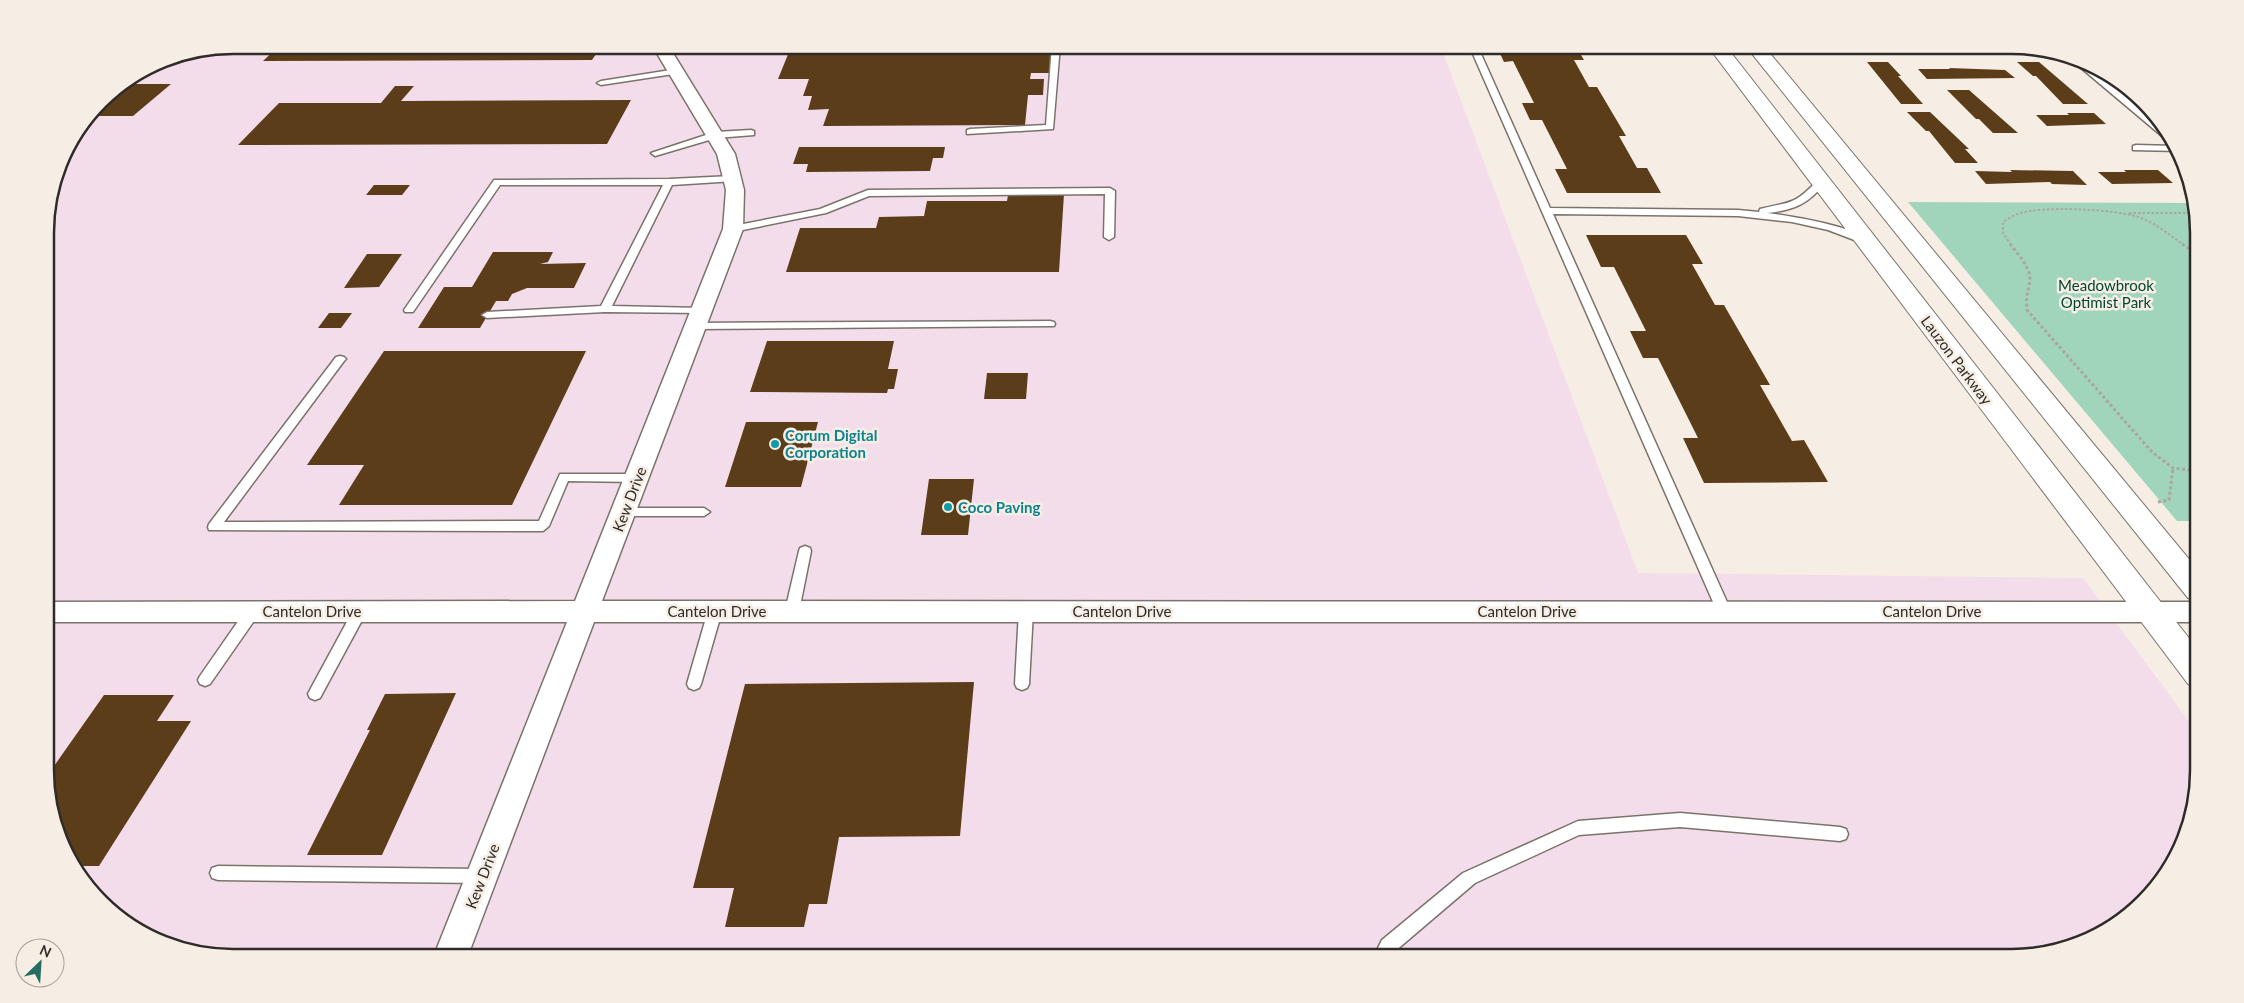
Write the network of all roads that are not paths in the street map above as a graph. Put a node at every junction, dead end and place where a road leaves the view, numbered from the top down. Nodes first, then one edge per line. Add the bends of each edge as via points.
1 (666, 54) edge
2 (1055, 54) edge
3 (1477, 54) edge
4 (1723, 54) edge
5 (1761, 54) edge
6 (677, 71) junction
7 (2108, 82) edge
8 (601, 83) dead end
9 (2142, 110) edge
10 (751, 132) dead end
11 (970, 132) dead end
12 (715, 135) junction
13 (2136, 148) dead end
14 (2169, 149) edge
15 (655, 153) dead end
16 (732, 179) junction
17 (669, 182) junction
18 (1820, 182) junction
19 (1546, 211) junction
20 (1738, 213) junction
21 (733, 229) junction
22 (1109, 237) dead end
23 (1866, 241) junction
24 (605, 309) junction
25 (409, 310) dead end
26 (487, 315) dead end
27 (698, 319) junction
28 (1050, 324) dead end
29 (340, 359) dead end
30 (636, 478) junction
31 (623, 512) junction
32 (704, 512) dead end
33 (805, 551) dead end
34 (2190, 580) edge
35 (715, 610) junction
36 (253, 611) junction
37 (360, 611) junction
38 (585, 611) junction
39 (792, 611) junction
40 (1026, 611) junction
41 (1724, 611) junction
42 (2149, 611) junction
43 (54, 612) edge
44 (2190, 612) edge
45 (2190, 663) edge
46 (205, 680) dead end
47 (694, 684) dead end
48 (1022, 684) dead end
49 (315, 694) dead end
50 (1840, 834) dead end
51 (218, 873) dead end
52 (482, 876) junction
53 (454, 949) edge
54 (1386, 949) edge

1 - 6 street, Kew Drive
2 - 11 lane via 1050,127
3 - 19 lane
4 - 18 main road, Lauzon Parkway
5 - 34 main road
6 - 8 lane
6 - 12 street, Kew Drive
7 - 9 street
10 - 12 lane
12 - 15 lane
12 - 16 street, Kew Drive via 726,154
13 - 14 lane
16 - 17 lane
16 - 21 street, Kew Drive
17 - 24 lane
17 - 25 lane via 497,182
18 - 20 lane via 1804,201 1781,209
18 - 23 main road, Lauzon Parkway
19 - 20 lane
19 - 41 lane
20 - 23 lane via 1792,219
21 - 22 lane via 823,211 868,193 1110,191
21 - 27 street, Kew Drive
23 - 42 main road, Lauzon Parkway
24 - 26 lane
24 - 27 lane
27 - 28 lane
27 - 30 street, Kew Drive
29 - 30 lane via 214,527 544,526 564,477
30 - 31 street, Kew Drive
31 - 32 lane
31 - 38 street, Kew Drive
33 - 39 lane
35 - 38 street, Cantelon Drive
35 - 39 street, Cantelon Drive
35 - 47 lane
36 - 37 street, Cantelon Drive
36 - 43 street, Cantelon Drive
36 - 46 lane
37 - 38 street, Cantelon Drive
37 - 49 lane
38 - 52 street, Kew Drive
39 - 40 street, Cantelon Drive
40 - 41 street, Cantelon Drive
40 - 48 lane
41 - 42 street, Cantelon Drive
42 - 44 street, Cantelon Drive
42 - 45 main road, Lauzon Parkway
50 - 54 lane via 1680,820 1578,828 1469,878
51 - 52 lane
52 - 53 street, Kew Drive

